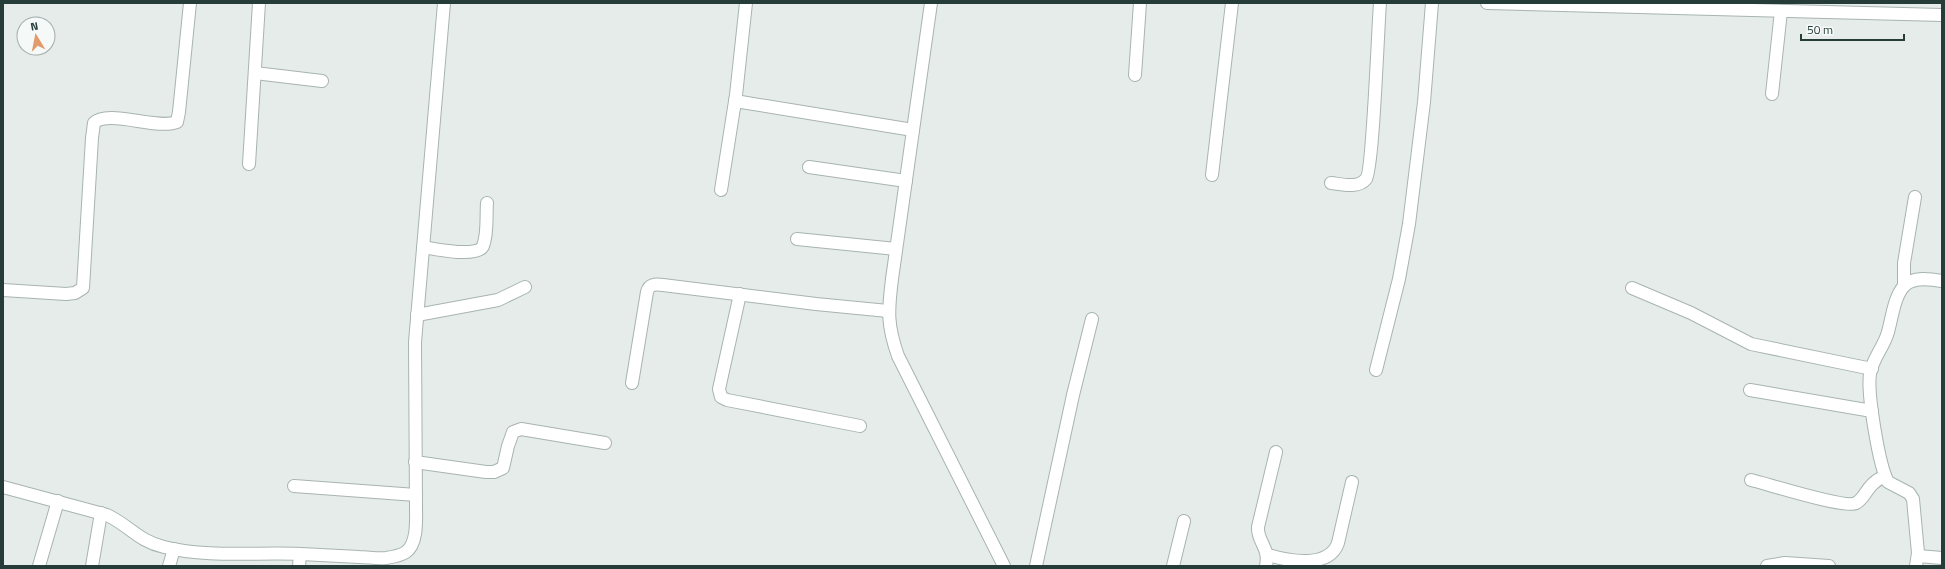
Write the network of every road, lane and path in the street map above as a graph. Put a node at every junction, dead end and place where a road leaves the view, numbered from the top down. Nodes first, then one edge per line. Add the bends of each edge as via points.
1 (190, 3) edge
2 (259, 3) edge
3 (444, 3) edge
4 (746, 3) edge
5 (931, 3) edge
6 (1140, 3) edge
7 (1232, 3) edge
8 (1380, 3) edge
9 (1432, 3) edge
10 (1487, 3) edge
11 (1781, 11) junction
12 (1942, 15) edge
13 (255, 73) junction
14 (1135, 76) dead end
15 (322, 81) dead end
16 (1772, 94) dead end
17 (735, 101) junction
18 (913, 130) junction
19 (249, 164) dead end
20 (809, 167) dead end
21 (1212, 175) dead end
22 (906, 181) junction
23 (1331, 183) dead end
24 (721, 190) dead end
25 (1915, 197) dead end
26 (487, 203) dead end
27 (797, 239) dead end
28 (423, 247) junction
29 (896, 249) junction
30 (1942, 281) edge
31 (1904, 286) junction
32 (525, 287) dead end
33 (1632, 288) dead end
34 (3, 290) edge
35 (740, 294) junction
36 (888, 311) junction
37 (417, 315) junction
38 (1092, 320) dead end
39 (1872, 369) junction
40 (1376, 370) dead end
41 (632, 383) dead end
42 (1750, 390) dead end
43 (1872, 411) junction
44 (860, 426) dead end
45 (605, 443) dead end
46 (1276, 452) dead end
47 (415, 462) junction
48 (1885, 476) junction
49 (1751, 480) dead end
50 (1352, 482) dead end
51 (294, 486) dead end
52 (3, 487) edge
53 (416, 494) junction
54 (58, 501) junction
55 (101, 514) junction
56 (1184, 520) dead end
57 (174, 548) junction
58 (300, 554) junction
59 (1942, 558) edge
60 (1267, 560) edge
61 (1917, 561) edge
62 (39, 566) edge
63 (92, 566) edge
64 (169, 566) edge
65 (299, 566) edge
66 (1004, 566) edge
67 (1036, 566) edge
68 (1173, 566) edge
69 (1767, 566) edge
70 (1829, 566) edge

1 - 34 street via 177,122 164,124 105,118 94,123 84,288 66,294
2 - 13 street
3 - 28 street
4 - 17 street
5 - 18 street
6 - 14 street
7 - 21 street
8 - 23 street via 1369,171 1363,182 1349,185
9 - 40 street via 1424,102 1409,224 1399,279
10 - 11 street
11 - 12 street
11 - 16 street
13 - 15 street
13 - 19 street
17 - 18 street
17 - 24 street
18 - 22 street
20 - 22 street
22 - 29 street
25 - 31 street via 1904,263
26 - 28 street via 481,250 466,252
27 - 29 street
28 - 37 street
29 - 36 street
30 - 31 street via 1915,280
31 - 39 street via 1899,294 1886,340
32 - 37 street via 492,302
33 - 39 street via 1691,313 1751,344
35 - 36 street
35 - 41 street via 663,284 650,286
35 - 44 street via 719,389 721,397
36 - 66 street via 888,326 898,356
37 - 47 street via 414,342
38 - 67 street
39 - 43 street
42 - 43 street
43 - 48 street
45 - 47 street via 521,429 513,432 503,468 499,471 486,472
46 - 60 street via 1258,526
47 - 53 street
48 - 49 street via 1872,483 1859,501 1852,504
48 - 61 street via 1888,482 1911,494
50 - 60 street via 1334,553 1326,558 1298,562
51 - 53 street
52 - 54 street
53 - 58 street via 412,544 407,552 400,556 385,558
54 - 55 street
54 - 62 street
55 - 57 street via 119,521 149,543
55 - 63 street
56 - 68 street
57 - 58 street via 203,552
57 - 64 street
58 - 65 street
59 - 61 street
69 - 70 street via 1785,563

